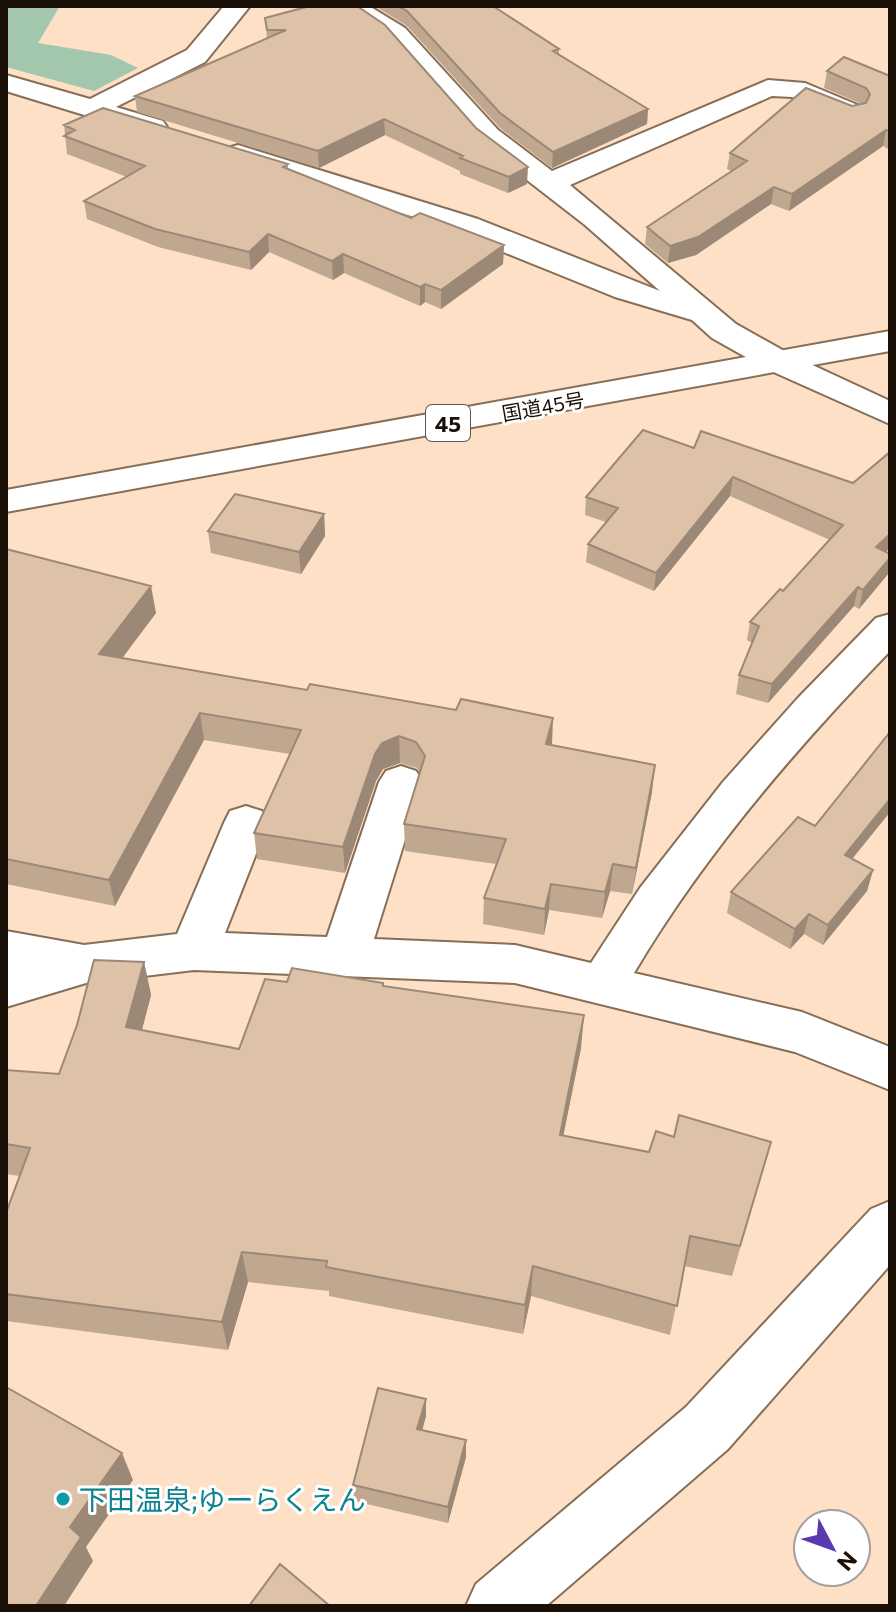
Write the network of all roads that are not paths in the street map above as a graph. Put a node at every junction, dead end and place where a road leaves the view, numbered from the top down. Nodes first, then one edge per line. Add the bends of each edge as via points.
1 (238, 6) edge
2 (352, 6) edge
3 (6, 83) edge
4 (92, 109) junction
5 (850, 112) edge
6 (186, 138) edge
7 (216, 147) edge
8 (549, 183) junction
9 (705, 313) junction
10 (890, 341) edge
11 (781, 363) junction
12 (890, 414) edge
13 (6, 501) edge
14 (890, 627) edge
15 (401, 782) dead end
16 (246, 823) dead end
17 (6, 950) edge
18 (194, 951) junction
19 (345, 956) junction
20 (86, 964) junction
21 (603, 985) junction
22 (6, 987) edge
23 (890, 1069) edge
24 (890, 1226) edge
25 (498, 1606) edge

1 - 4 main road via 196,56
2 - 8 main road via 396,33 488,136
3 - 4 main road
4 - 6 main road
5 - 8 main road via 796,89 768,88
7 - 9 main road via 440,217 670,307
8 - 9 main road
9 - 11 main road via 724,331
10 - 11 main road, 国道45号 / 45
11 - 12 main road
11 - 13 main road, 国道45号 / 45
14 - 21 main road via 836,680 735,797 626,942
15 - 19 main road
16 - 18 main road
17 - 20 main road
18 - 19 main road
18 - 20 main road
19 - 21 main road via 515,964
20 - 22 main road
21 - 23 main road via 802,1033
24 - 25 main road via 707,1428

